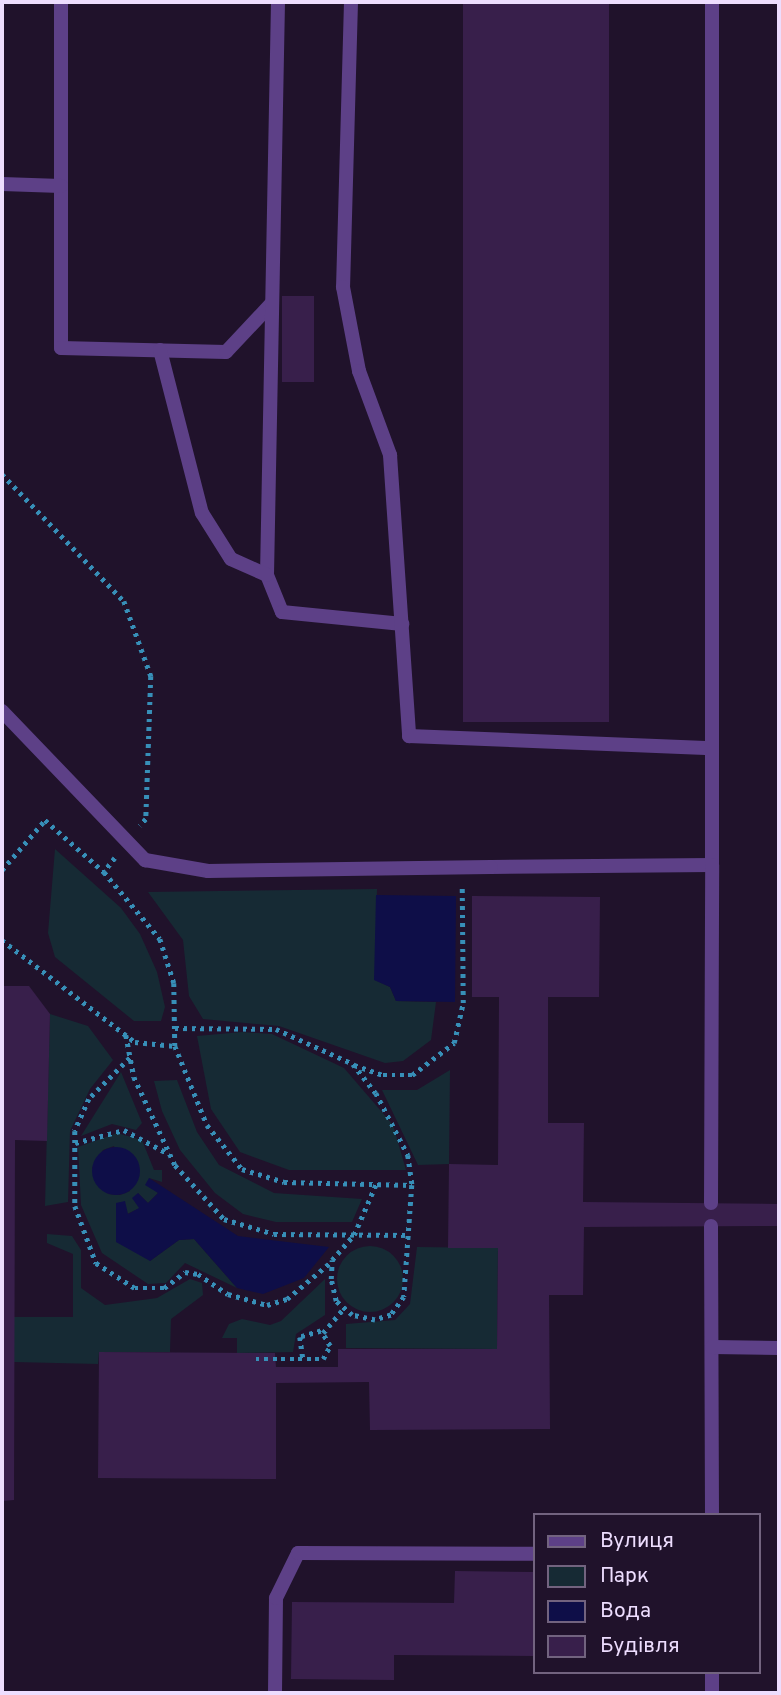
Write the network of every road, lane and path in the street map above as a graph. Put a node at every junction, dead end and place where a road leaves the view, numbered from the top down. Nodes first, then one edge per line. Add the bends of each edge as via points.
1 (61, 2) edge
2 (278, 2) edge
3 (351, 2) edge
4 (712, 2) edge
5 (2, 184) edge
6 (61, 186) junction
7 (271, 304) junction
8 (160, 350) junction
9 (267, 575) junction
10 (402, 624) junction
11 (2, 711) edge
12 (712, 748) junction
13 (712, 865) junction
14 (462, 868) junction
15 (2, 870) edge
16 (104, 872) dead end
17 (2, 940) edge
18 (175, 1028) dead end
19 (126, 1035) junction
20 (175, 1046) dead end
21 (130, 1058) junction
22 (353, 1065) junction
23 (74, 1143) junction
24 (169, 1154) junction
25 (376, 1184) dead end
26 (711, 1203) dead end
27 (711, 1226) dead end
28 (354, 1235) junction
29 (410, 1235) junction
30 (332, 1260) junction
31 (344, 1308) junction
32 (323, 1333) junction
33 (712, 1347) junction
34 (779, 1348) edge
35 (256, 1359) dead end
36 (303, 1359) junction
37 (712, 1513) edge
38 (532, 1554) edge
39 (712, 1674) edge
40 (275, 1693) edge
41 (712, 1693) edge

1 - 6 street
2 - 7 street
3 - 10 street via 343,287 359,371 390,455
4 - 12 street
5 - 6 street
6 - 8 street via 61,348
7 - 8 street via 226,352
7 - 9 street
8 - 9 street via 202,513 231,559
9 - 10 street via 282,612
10 - 12 street via 410,736
11 - 14 street via 145,860 208,871
12 - 13 street
13 - 14 street
13 - 26 street
14 - 22 path via 463,1003 454,1043 412,1075 383,1075
15 - 16 path via 45,820
17 - 19 path
18 - 22 path via 276,1029
19 - 20 path via 135,1042
19 - 21 path
21 - 23 path via 89,1099
21 - 24 path
22 - 29 path via 376,1093 408,1155
23 - 24 path via 124,1130
23 - 30 path via 82,1232 96,1263 120,1282 151,1290 185,1272 198,1274 228,1294 267,1305 287,1298
24 - 28 path via 224,1219 274,1234
25 - 28 path
27 - 33 street
28 - 29 path
28 - 30 path
29 - 31 path via 404,1297 391,1315 374,1320
30 - 31 path via 331,1279
31 - 32 path
32 - 36 path via 328,1354
32 - 36 path via 312,1329 299,1337
33 - 34 street
33 - 37 street
35 - 36 path
38 - 40 street via 299,1553 276,1598
39 - 41 street

